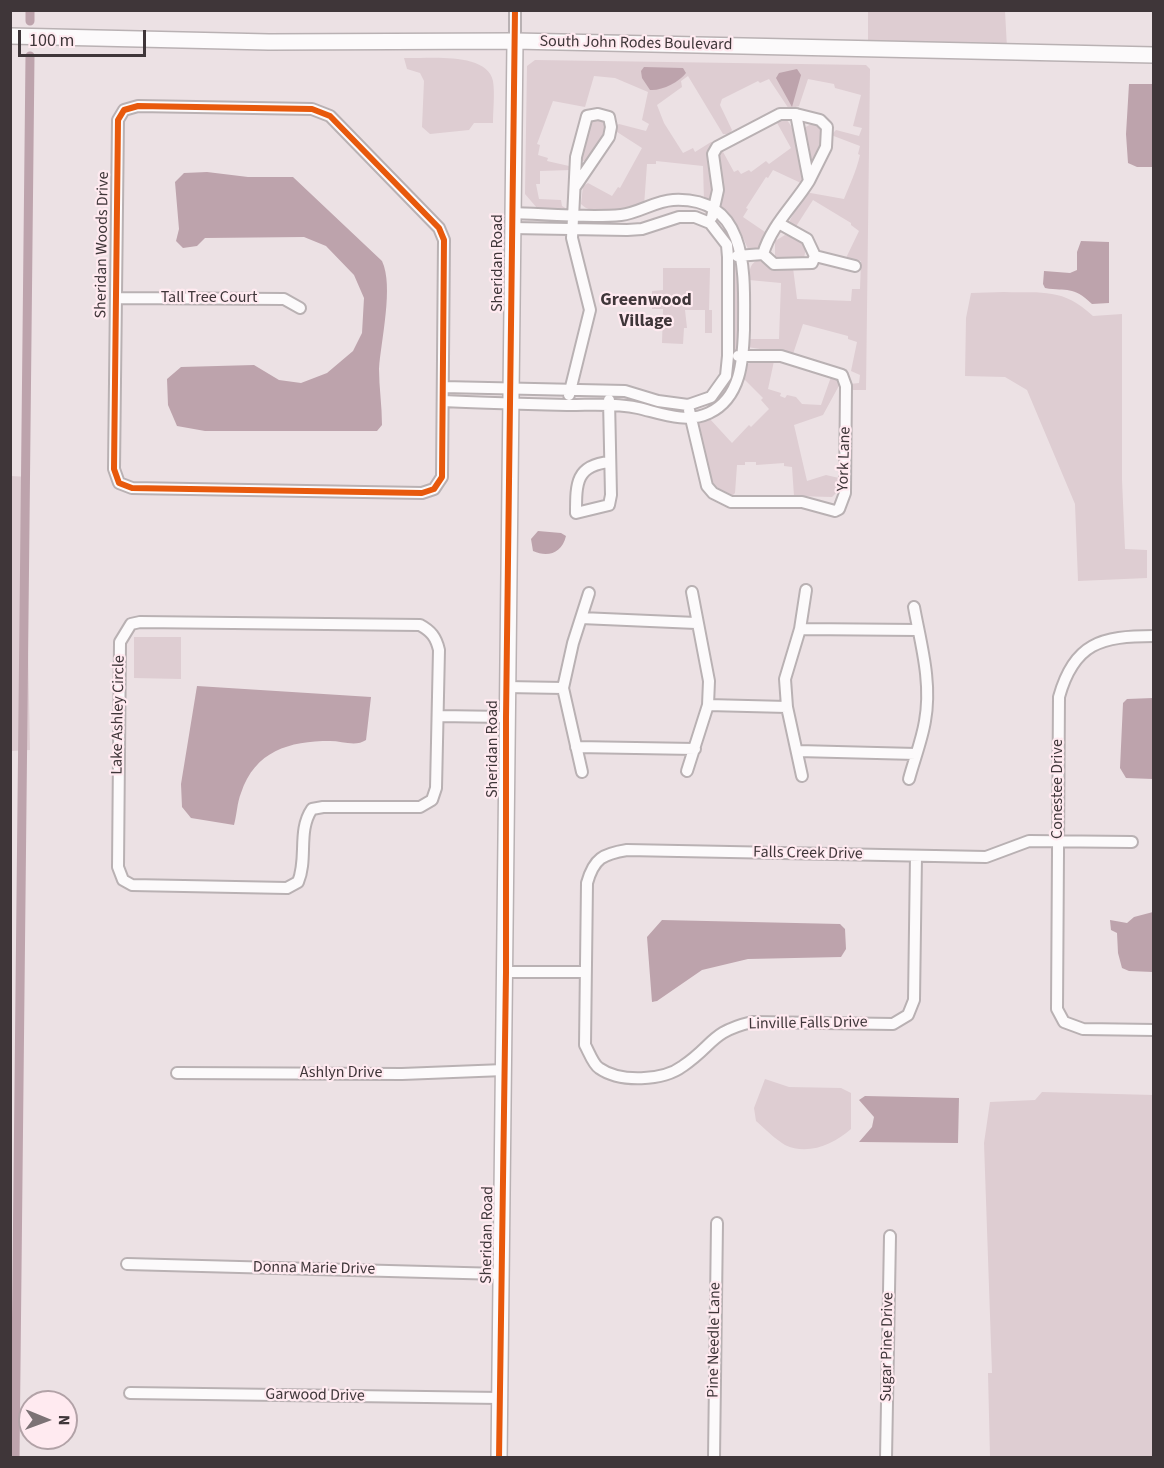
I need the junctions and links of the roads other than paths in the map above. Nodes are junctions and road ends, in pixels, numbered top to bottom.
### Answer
1 (515, 10) edge
2 (10, 36) edge
3 (515, 41) junction
4 (1154, 55) edge
5 (796, 114) junction
6 (809, 181) junction
7 (574, 188) junction
8 (646, 208) junction
9 (715, 211) junction
10 (574, 213) junction
11 (512, 220) junction
12 (710, 223) junction
13 (652, 224) junction
14 (780, 224) junction
15 (572, 228) junction
16 (763, 254) junction
17 (742, 256) junction
18 (815, 256) junction
19 (728, 257) junction
20 (855, 266) dead end
21 (116, 298) junction
22 (300, 308) dead end
23 (728, 356) junction
24 (743, 356) junction
25 (443, 387) junction
26 (570, 390) junction
27 (609, 390) junction
28 (510, 395) junction
29 (443, 401) junction
30 (569, 405) junction
31 (609, 405) junction
32 (688, 405) junction
33 (690, 417) junction
34 (610, 462) junction
35 (806, 591) dead end
36 (692, 592) dead end
37 (590, 593) dead end
38 (914, 607) dead end
39 (581, 618) junction
40 (696, 623) junction
41 (800, 629) junction
42 (918, 630) junction
43 (1154, 636) edge
44 (506, 687) junction
45 (563, 688) junction
46 (708, 705) junction
47 (787, 707) junction
48 (438, 716) junction
49 (506, 717) junction
50 (576, 747) junction
51 (695, 749) junction
52 (798, 751) junction
53 (916, 754) junction
54 (687, 771) dead end
55 (582, 772) dead end
56 (802, 776) dead end
57 (909, 779) dead end
58 (1057, 841) junction
59 (1132, 843) dead end
60 (916, 856) junction
61 (506, 972) junction
62 (584, 972) junction
63 (1154, 1030) edge
64 (504, 1070) junction
65 (177, 1073) dead end
66 (717, 1223) dead end
67 (890, 1236) dead end
68 (127, 1264) dead end
69 (501, 1274) junction
70 (130, 1393) dead end
71 (500, 1398) junction
72 (499, 1458) edge
73 (714, 1458) edge
74 (886, 1458) edge

1 - 3 street
2 - 3 street, South John Rodes Boulevard
3 - 4 street, South John Rodes Boulevard
3 - 11 street, Sheridan Road
5 - 6 street
5 - 6 street
5 - 9 street
6 - 14 street
7 - 7 street
7 - 10 street
8 - 9 street
8 - 10 street
8 - 13 street
9 - 12 street
9 - 17 street
10 - 11 street
10 - 15 street
11 - 15 street
11 - 28 street, Sheridan Road
12 - 13 street
12 - 19 street
13 - 15 street
14 - 16 street
14 - 18 street
15 - 26 street
16 - 17 street
16 - 18 street
17 - 19 street
17 - 24 street
18 - 20 street
19 - 23 street
21 - 22 street, Tall Tree Court
21 - 25 street, Sheridan Woods Drive
21 - 29 street, Sheridan Woods Drive
23 - 24 street, York Lane
23 - 32 street
24 - 33 street
24 - 33 street, York Lane
25 - 28 street
25 - 29 street, Sheridan Woods Drive
26 - 27 street
26 - 28 street
26 - 30 street
27 - 31 street
27 - 32 street
28 - 29 street
28 - 30 street
28 - 44 street, Sheridan Road
30 - 31 street
31 - 33 street
31 - 34 street
32 - 33 street, York Lane
34 - 34 street
35 - 41 street
36 - 40 street
37 - 39 street
38 - 42 street
39 - 40 street
39 - 45 street
40 - 46 street
41 - 42 street
41 - 47 street
42 - 53 street
43 - 58 street, Conestee Drive
44 - 45 street
44 - 49 street, Sheridan Road
45 - 50 street
46 - 47 street
46 - 51 street
47 - 52 street
48 - 48 street, Lake Ashley Circle
48 - 49 street
49 - 61 street, Sheridan Road
50 - 51 street
50 - 55 street
51 - 54 street
52 - 53 street
52 - 56 street
53 - 57 street
58 - 59 street, Falls Creek Drive
58 - 60 street, Falls Creek Drive
58 - 63 street, Conestee Drive
60 - 62 street, Falls Creek Drive
60 - 62 street, Linville Falls Drive
61 - 62 street
61 - 64 street, Sheridan Road
64 - 65 street, Ashlyn Drive
64 - 69 street, Sheridan Road
66 - 73 street, Pine Needle Lane
67 - 74 street, Sugar Pine Drive
68 - 69 street, Donna Marie Drive
69 - 71 street, Sheridan Road
70 - 71 street, Garwood Drive
71 - 72 street, Sheridan Road

